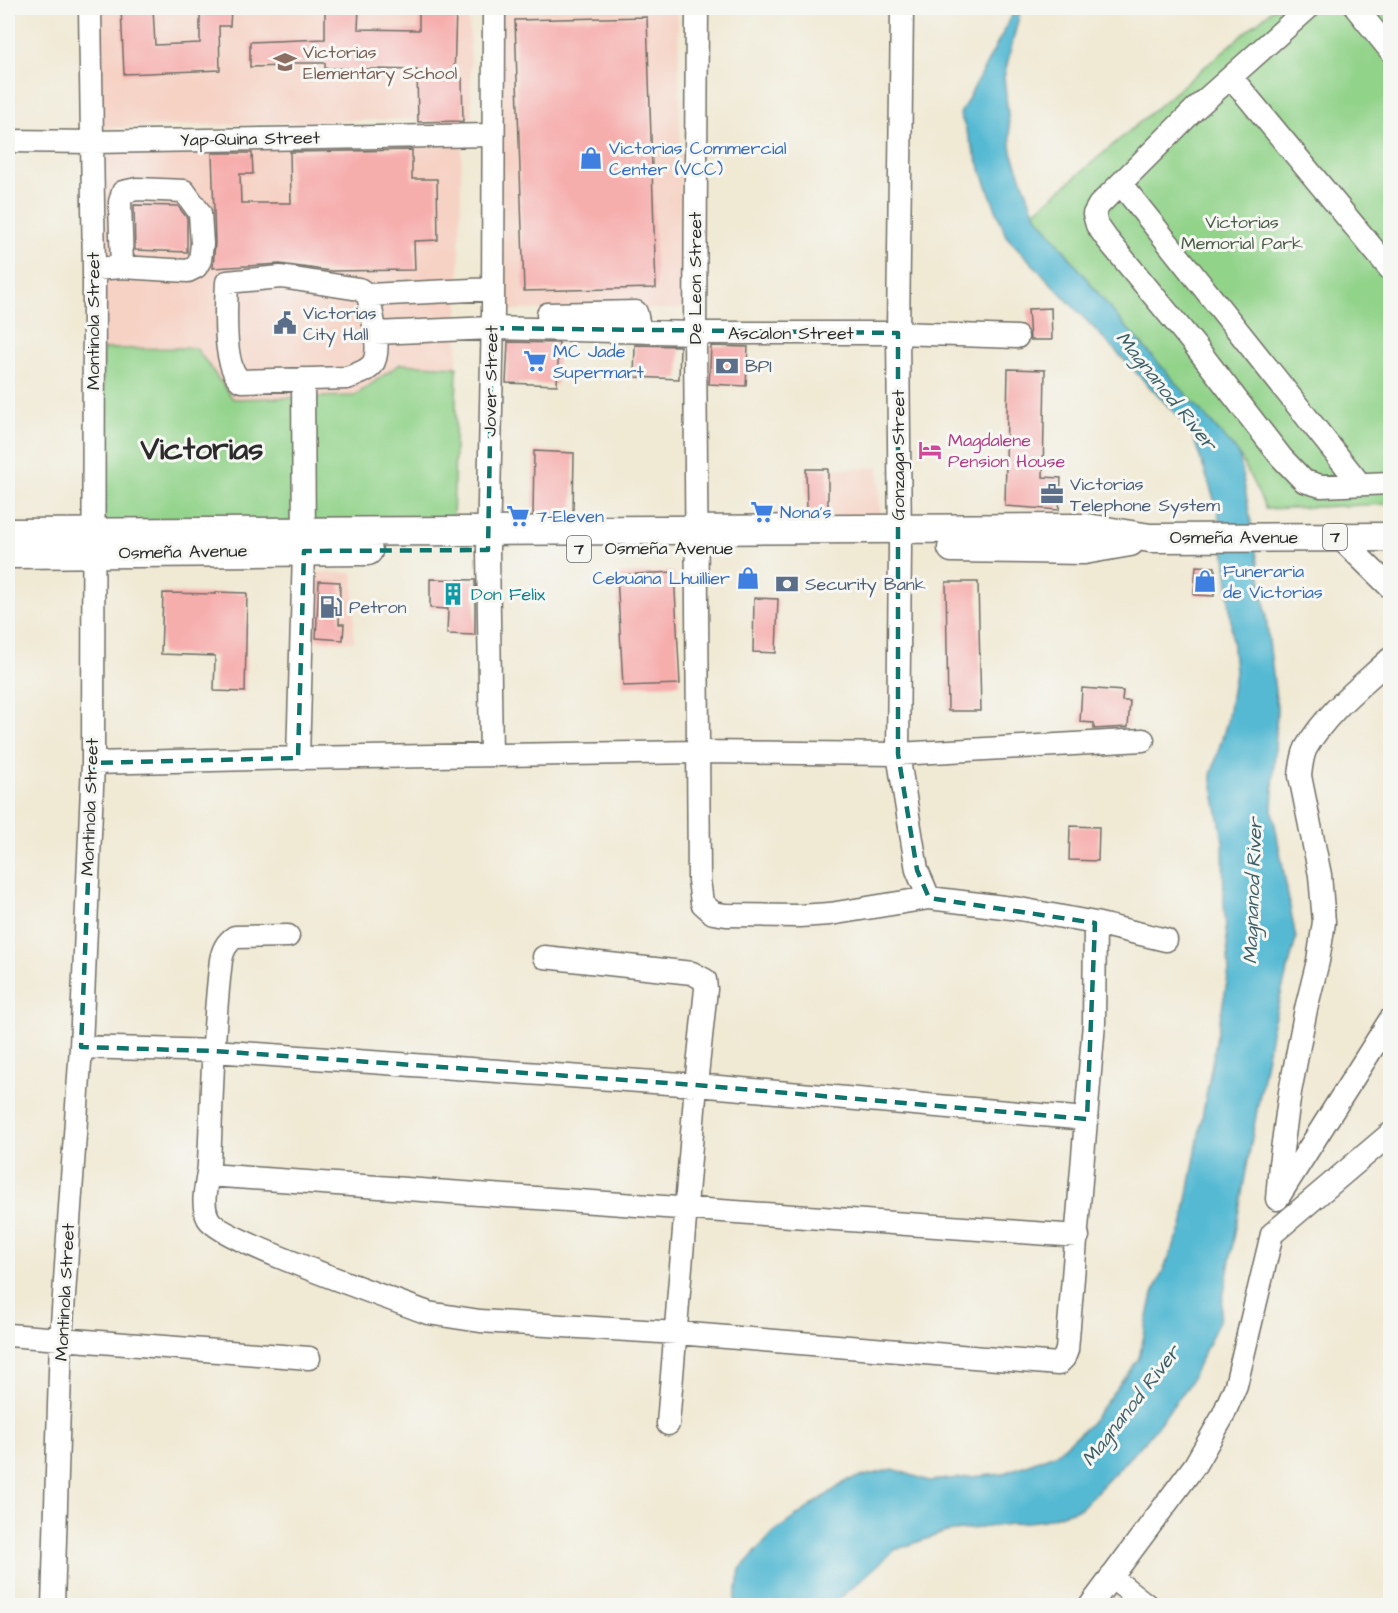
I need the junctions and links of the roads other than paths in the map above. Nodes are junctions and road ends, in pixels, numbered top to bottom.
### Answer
1 (90, 8) edge
2 (494, 8) edge
3 (697, 8) edge
4 (902, 8) edge
5 (1308, 8) edge
6 (1356, 8) edge
7 (1390, 50) edge
8 (1231, 77) junction
9 (492, 135) junction
10 (8, 141) edge
11 (93, 142) junction
12 (1121, 184) junction
13 (122, 267) junction
14 (94, 269) junction
15 (1390, 269) edge
16 (492, 289) junction
17 (368, 295) junction
18 (492, 328) junction
19 (375, 333) junction
20 (695, 333) junction
21 (898, 333) junction
22 (1017, 337) dead end
23 (303, 379) junction
24 (1390, 483) edge
25 (1360, 484) junction
26 (8, 533) edge
27 (1338, 537) junction
28 (1390, 537) edge
29 (899, 538) junction
30 (697, 539) junction
31 (488, 540) junction
32 (304, 541) junction
33 (94, 543) junction
34 (8, 554) edge
35 (1390, 587) edge
36 (1390, 659) edge
37 (1143, 740) dead end
38 (699, 752) junction
39 (491, 754) junction
40 (898, 754) junction
41 (298, 758) junction
42 (93, 763) junction
43 (929, 898) junction
44 (1095, 923) junction
45 (288, 936) dead end
46 (1166, 940) dead end
47 (544, 957) dead end
48 (1390, 1020) edge
49 (81, 1047) junction
50 (213, 1052) junction
51 (696, 1085) junction
52 (1087, 1119) junction
53 (1390, 1134) edge
54 (208, 1175) junction
55 (1277, 1199) junction
56 (686, 1208) junction
57 (1272, 1234) junction
58 (1078, 1236) junction
59 (676, 1333) junction
60 (8, 1335) edge
61 (62, 1339) junction
62 (309, 1358) dead end
63 (668, 1424) dead end
64 (1111, 1577) junction
65 (53, 1605) edge
66 (1090, 1605) edge
67 (1148, 1605) edge

1 - 11 street, Montinola Street
2 - 9 street, Jover Street
3 - 20 street, De Leon Street
4 - 21 street, Gonzaga Street
5 - 8 street
6 - 7 street
8 - 12 street
8 - 15 street
9 - 11 street, Yap-Quina Street
9 - 16 street, Jover Street
10 - 11 street, Yap-Quina Street
11 - 14 street, Montinola Street
12 - 25 street
12 - 25 street
13 - 13 street
13 - 14 street
14 - 33 street, Montinola Street
16 - 17 street
16 - 18 street, Jover Street
17 - 19 street
17 - 23 street
18 - 19 street, Ascalon Street
18 - 20 street, Ascalon Street
18 - 31 street, Jover Street
19 - 23 street
20 - 21 street, Ascalon Street
20 - 30 street, De Leon Street
21 - 22 street, Ascalon Street
21 - 29 street, Gonzaga Street
23 - 32 street
24 - 25 street
26 - 33 main road, Osmeña Avenue / 7
27 - 28 main road, Osmeña Avenue / 7
27 - 29 main road, Osmeña Avenue / 7
27 - 35 street
29 - 30 main road, Osmeña Avenue / 7
29 - 40 street, Gonzaga Street
30 - 31 main road, Osmeña Avenue / 7
30 - 38 street, De Leon Street
31 - 32 main road, Osmeña Avenue / 7
31 - 39 street, Jover Street
32 - 33 main road, Osmeña Avenue / 7
32 - 41 street
33 - 34 main road, Osmeña Avenue / 7
33 - 42 street, Montinola Street
36 - 55 street
37 - 40 street
38 - 39 street
38 - 40 street
38 - 43 street, De Leon Street
39 - 41 street
40 - 43 street, Gonzaga Street
41 - 42 street
42 - 49 street, Montinola Street
43 - 44 street, De Leon Street
44 - 46 street, De Leon Street
44 - 52 street
45 - 50 street
47 - 51 street
48 - 55 street
49 - 50 street
49 - 61 street, Montinola Street
50 - 51 street
50 - 54 street
51 - 52 street
51 - 56 street
52 - 58 street
53 - 57 street
54 - 56 street
54 - 59 street
55 - 57 street
56 - 58 street
56 - 59 street
57 - 64 street
58 - 59 street
59 - 63 street
60 - 61 street
61 - 62 street
61 - 65 street, Montinola Street
64 - 66 street
64 - 67 street

